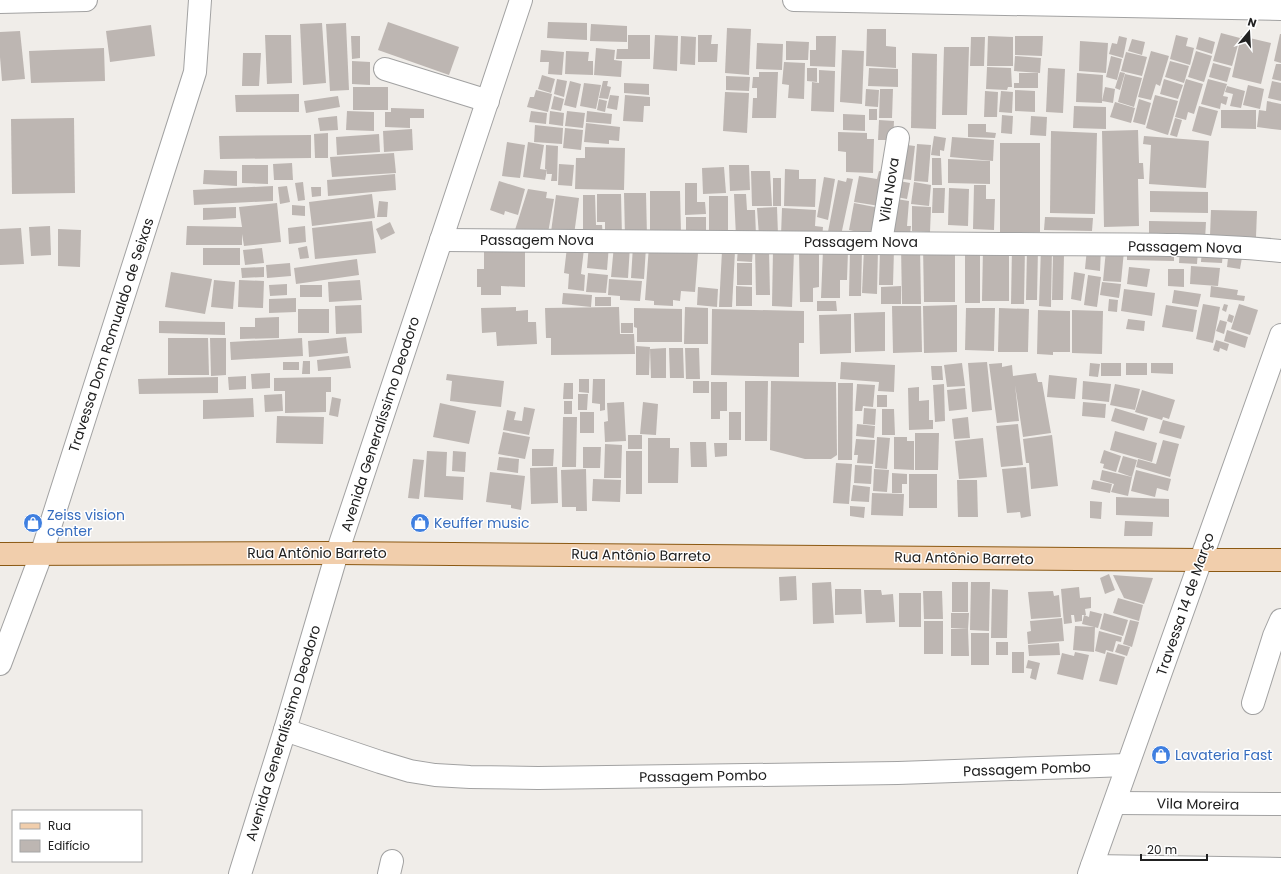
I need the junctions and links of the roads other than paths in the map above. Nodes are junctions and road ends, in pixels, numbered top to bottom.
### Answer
1 (86, 0) edge
2 (200, 0) edge
3 (521, 0) edge
4 (794, 0) edge
5 (5, 1) edge
6 (1106, 3) edge
7 (1281, 9) edge
8 (385, 69) dead end
9 (488, 101) junction
10 (898, 138) dead end
11 (441, 240) junction
12 (881, 242) junction
13 (1281, 251) edge
14 (1281, 335) edge
15 (337, 553) junction
16 (0, 554) edge
17 (41, 555) junction
18 (1200, 560) junction
19 (1281, 560) edge
20 (1281, 620) edge
21 (0, 664) edge
22 (1253, 704) dead end
23 (285, 730) junction
24 (1127, 765) junction
25 (1115, 803) junction
26 (1281, 804) edge
27 (1281, 869) edge
28 (1091, 870) edge
29 (240, 874) edge

1 - 5 street
2 - 17 street, Travessa Dom Romualdo de Seixas
3 - 9 street, Avenida Generalíssimo Deodoro
4 - 6 street
6 - 7 street
8 - 9 street
9 - 11 street, Avenida Generalíssimo Deodoro
10 - 12 street, Vila Nova
11 - 12 street, Passagem Nova
11 - 15 street, Avenida Generalíssimo Deodoro
12 - 13 street, Passagem Nova
14 - 18 street, Travessa 14 de Março
15 - 17 main road, Rua Antônio Barreto
15 - 18 main road, Rua Antônio Barreto
15 - 23 street, Avenida Generalíssimo Deodoro
16 - 17 main road, Rua Antônio Barreto
17 - 21 street, Travessa Dom Romualdo de Seixas
18 - 19 main road, Rua Antônio Barreto
18 - 24 street, Travessa 14 de Março
20 - 22 street
23 - 24 street, Passagem Pombo
23 - 29 street, Avenida Generalíssimo Deodoro
24 - 25 street, Travessa 14 de Março
25 - 26 street, Vila Moreira
25 - 28 street, Travessa 14 de Março
27 - 28 street

